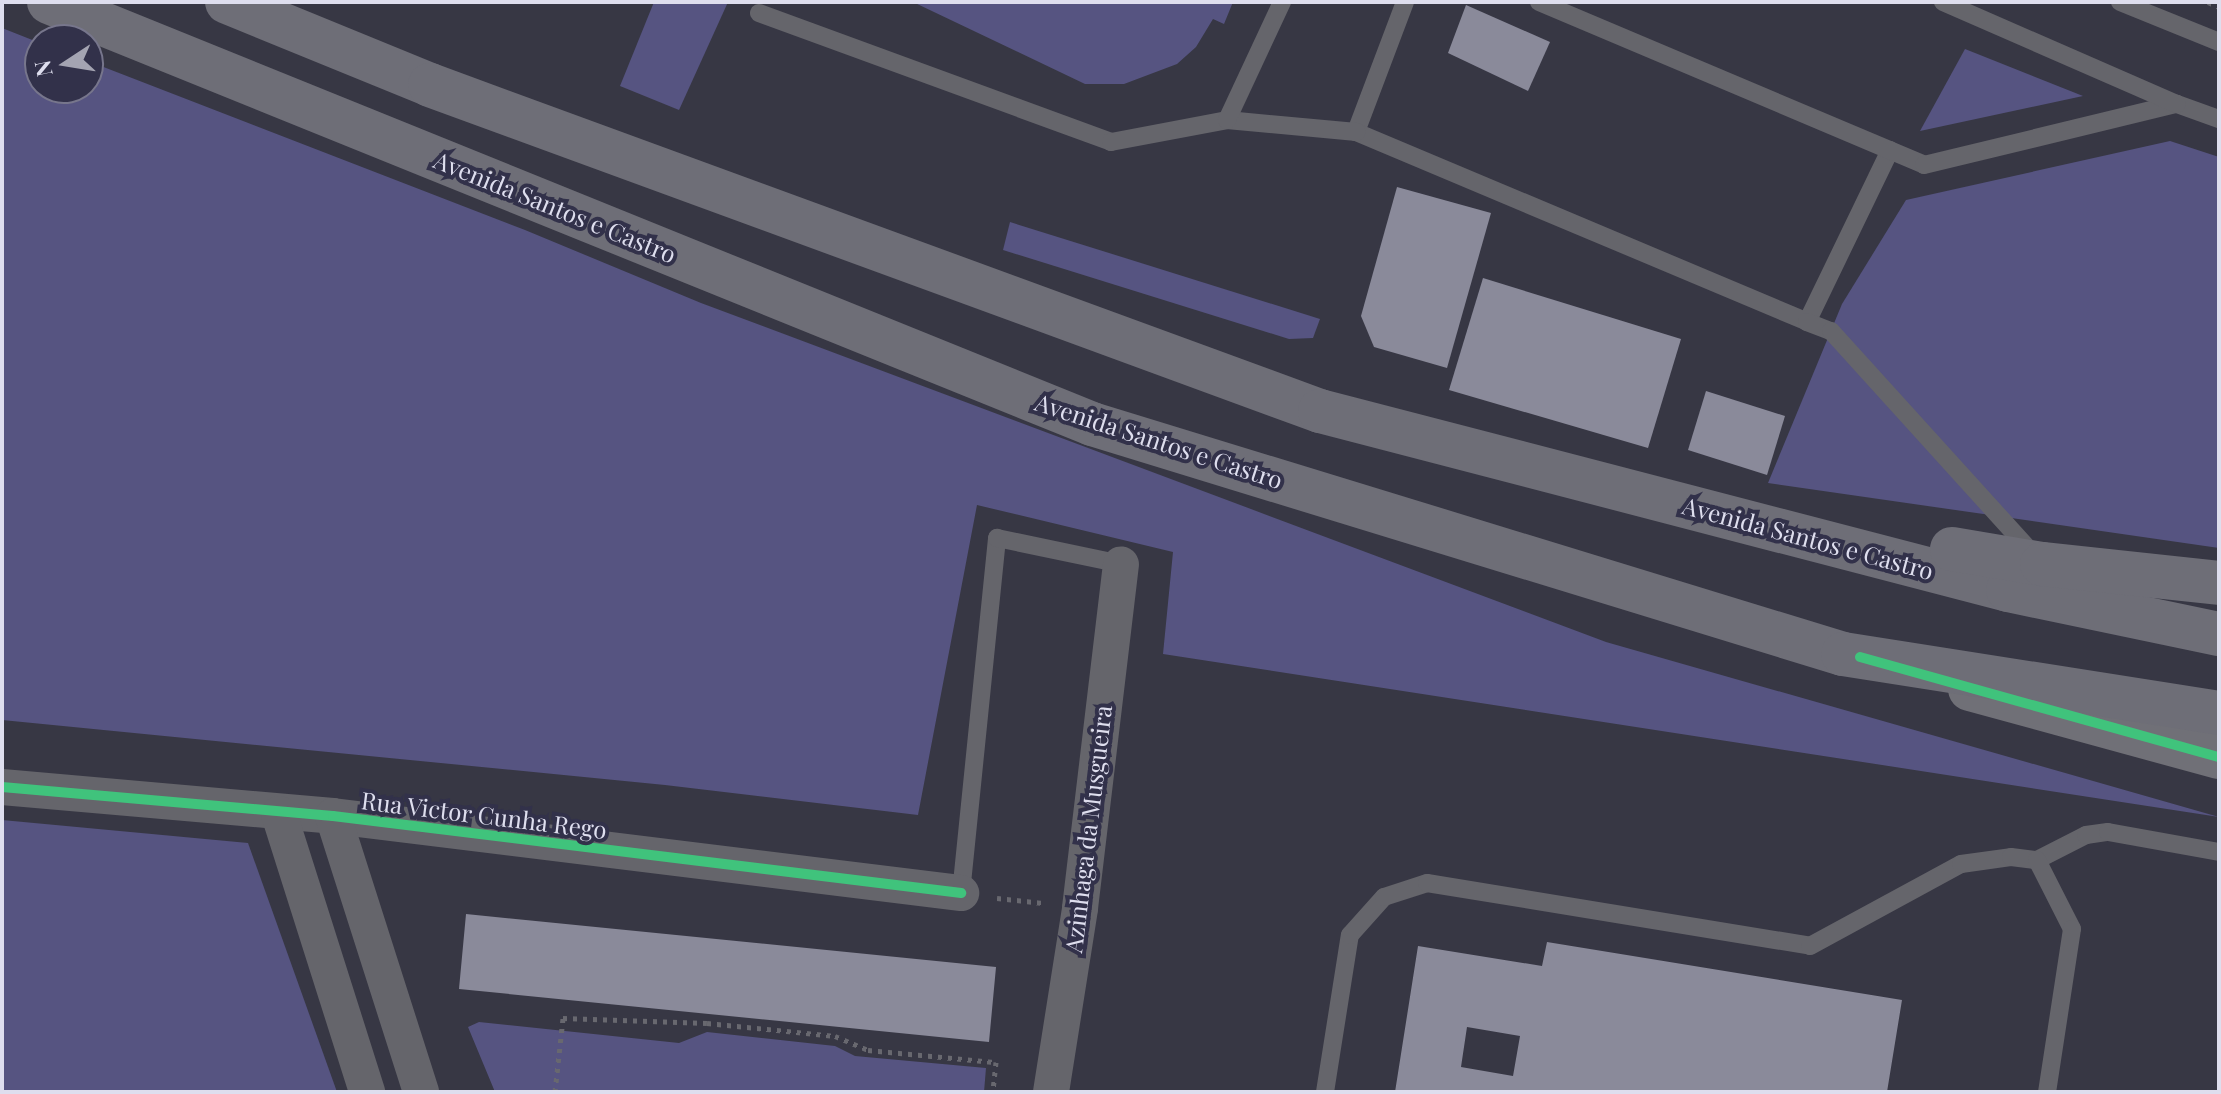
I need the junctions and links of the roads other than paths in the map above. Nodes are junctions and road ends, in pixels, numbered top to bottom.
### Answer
1 (49, 2) edge
2 (227, 2) edge
3 (1282, 2) edge
4 (1405, 2) edge
5 (1539, 2) edge
6 (1943, 2) edge
7 (2120, 2) edge
8 (759, 13) dead end
9 (2219, 42) edge
10 (2177, 104) junction
11 (2219, 119) edge
12 (1227, 120) junction
13 (1356, 132) junction
14 (1890, 150) junction
15 (1807, 322) junction
16 (1706, 511) junction
17 (1121, 564) joint
18 (2042, 564) junction
19 (2219, 583) edge
20 (2219, 634) edge
21 (1860, 657) junction
22 (2219, 713) edge
23 (2219, 757) edge
24 (2, 787) edge
25 (279, 814) junction
26 (333, 816) junction
27 (2219, 852) edge
28 (2037, 860) junction
29 (961, 893) joint
30 (367, 1092) edge
31 (421, 1092) edge
32 (1051, 1092) edge
33 (1325, 1092) edge
34 (2047, 1092) edge

1 - 21 main road, Avenida Santos e Castro
2 - 16 main road, Avenida Santos e Castro
3 - 12 lane
4 - 13 lane
5 - 14 lane
6 - 10 lane
7 - 9 lane
8 - 12 lane
10 - 11 lane
10 - 14 lane
12 - 13 lane
13 - 15 lane
14 - 15 lane
15 - 18 lane
16 - 18 main road
16 - 20 main road, Avenida Santos e Castro
17 - 29 lane
17 - 32 street, Azinhaga da Musgueira
18 - 19 main road
21 - 22 main road, Avenida Santos e Castro
21 - 23 street
24 - 25 street, Rua Victor Cunha Rego
25 - 26 street, Rua Victor Cunha Rego
25 - 30 street
26 - 29 street, Rua Victor Cunha Rego
26 - 31 street
27 - 28 lane
28 - 33 lane
28 - 34 lane

